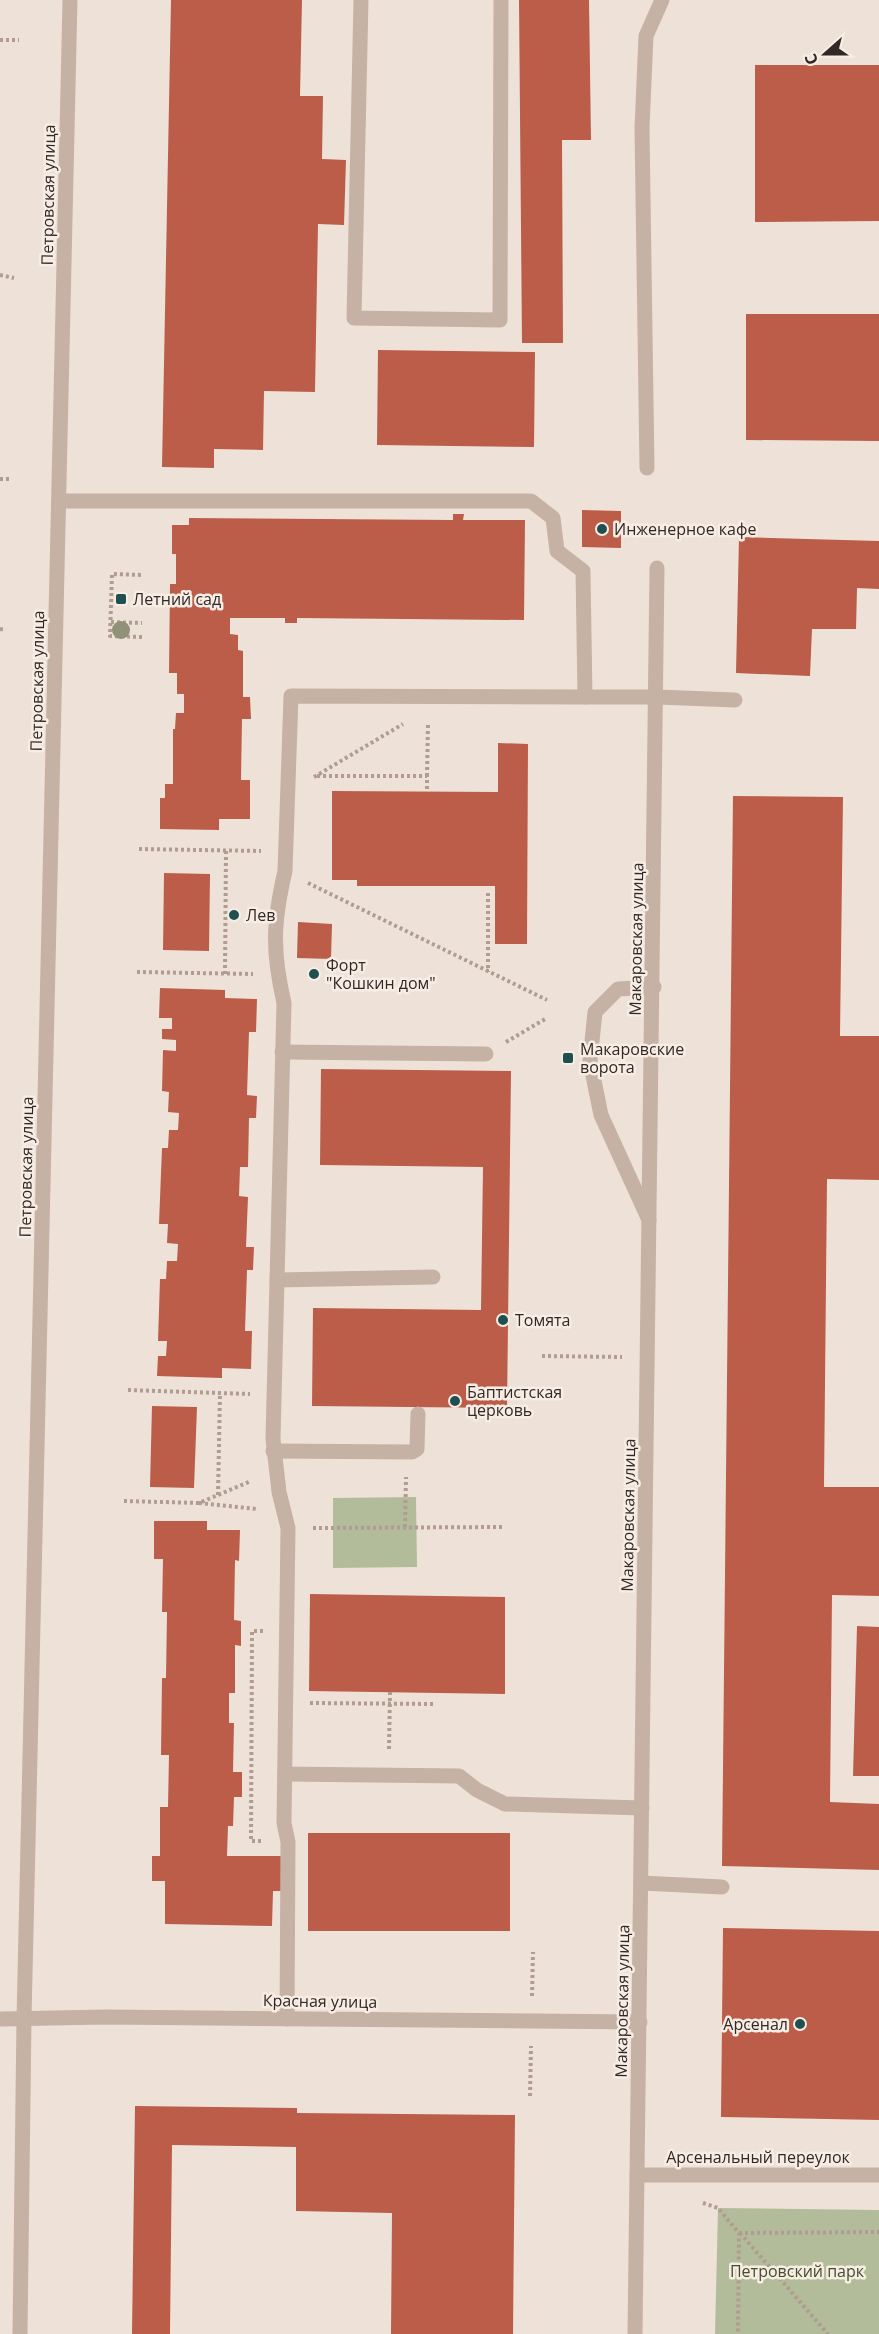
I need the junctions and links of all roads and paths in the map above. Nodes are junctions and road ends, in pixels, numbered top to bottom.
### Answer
1 (70, 0) edge
2 (361, 0) edge
3 (501, 0) edge
4 (662, 0) edge
5 (0, 40) edge
6 (19, 40) dead end
7 (0, 275) edge
8 (14, 278) dead end
9 (647, 468) dead end
10 (0, 478) edge
11 (9, 479) dead end
12 (59, 501) junction
13 (657, 568) dead end
14 (142, 575) dead end
15 (111, 622) junction
16 (142, 622) dead end
17 (0, 629) edge
18 (6, 630) dead end
19 (142, 637) dead end
20 (585, 697) junction
21 (657, 697) junction
22 (735, 700) dead end
23 (428, 719) dead end
24 (406, 723) dead end
25 (316, 776) junction
26 (427, 776) junction
27 (288, 792) junction
28 (427, 792) dead end
29 (139, 849) dead end
30 (226, 851) junction
31 (286, 851) junction
32 (303, 880) dead end
33 (488, 893) dead end
34 (137, 972) dead end
35 (488, 972) junction
36 (225, 974) junction
37 (277, 974) junction
38 (654, 987) junction
39 (547, 1000) dead end
40 (547, 1018) dead end
41 (526, 1030) dead end
42 (282, 1052) junction
43 (486, 1054) dead end
44 (651, 1223) junction
45 (433, 1276) dead end
46 (276, 1280) junction
47 (542, 1356) dead end
48 (626, 1357) dead end
49 (128, 1390) dead end
50 (220, 1393) junction
51 (273, 1395) junction
52 (418, 1414) dead end
53 (273, 1451) junction
54 (276, 1473) junction
55 (218, 1495) junction
56 (406, 1497) dead end
57 (124, 1501) dead end
58 (405, 1527) junction
59 (502, 1527) dead end
60 (333, 1528) dead end
61 (287, 1632) junction
62 (390, 1692) dead end
63 (286, 1703) junction
64 (390, 1704) junction
65 (435, 1704) dead end
66 (285, 1774) junction
67 (389, 1776) junction
68 (642, 1808) junction
69 (288, 1842) junction
70 (642, 1883) junction
71 (722, 1887) dead end
72 (0, 2019) edge
73 (24, 2019) junction
74 (287, 2019) junction
75 (640, 2022) junction
76 (638, 2175) junction
77 (879, 2175) edge
78 (698, 2201) dead end
79 (879, 2232) edge
80 (739, 2233) junction
81 (20, 2334) edge
82 (636, 2334) edge
83 (738, 2334) edge
84 (828, 2334) edge

1 - 12 street, Петровская улица
2 - 3 street
4 - 9 street
5 - 6 path
7 - 8 path
10 - 11 path
12 - 20 street
12 - 73 street, Петровская улица
13 - 21 street, Макаровская улица
14 - 15 path
15 - 16 path
15 - 19 path
17 - 18 path
20 - 21 street
20 - 27 street
21 - 22 street
21 - 38 street, Макаровская улица
23 - 26 path
24 - 25 path
25 - 26 path
25 - 27 path
26 - 28 path
27 - 31 street
29 - 30 path
30 - 31 path
30 - 36 path
31 - 37 street
32 - 35 path
33 - 35 path
34 - 36 path
35 - 39 path
36 - 37 path
37 - 42 street
38 - 44 street, Макаровская улица
38 - 44 street
40 - 41 path
42 - 43 street
42 - 46 street
44 - 68 street, Макаровская улица
45 - 46 street
46 - 51 street
47 - 48 path
49 - 50 path
50 - 51 path
50 - 55 path
51 - 53 street
52 - 53 street
53 - 54 street
54 - 55 path
54 - 61 street
55 - 57 path
56 - 58 path
58 - 59 path
58 - 60 path
61 - 63 street
61 - 69 path
62 - 64 path
63 - 64 path
63 - 66 street
64 - 65 path
64 - 67 path
66 - 67 street
66 - 69 street
67 - 68 street
68 - 70 street, Макаровская улица
69 - 74 street
70 - 71 street
70 - 75 street, Макаровская улица
72 - 73 street, Красная улица
73 - 74 street, Красная улица
73 - 81 street, Петровская улица
74 - 75 street, Красная улица
75 - 76 street, Макаровская улица
76 - 77 street, Арсенальный переулок
76 - 82 street, Макаровская улица
78 - 80 path
79 - 80 path
80 - 83 path
80 - 84 path

